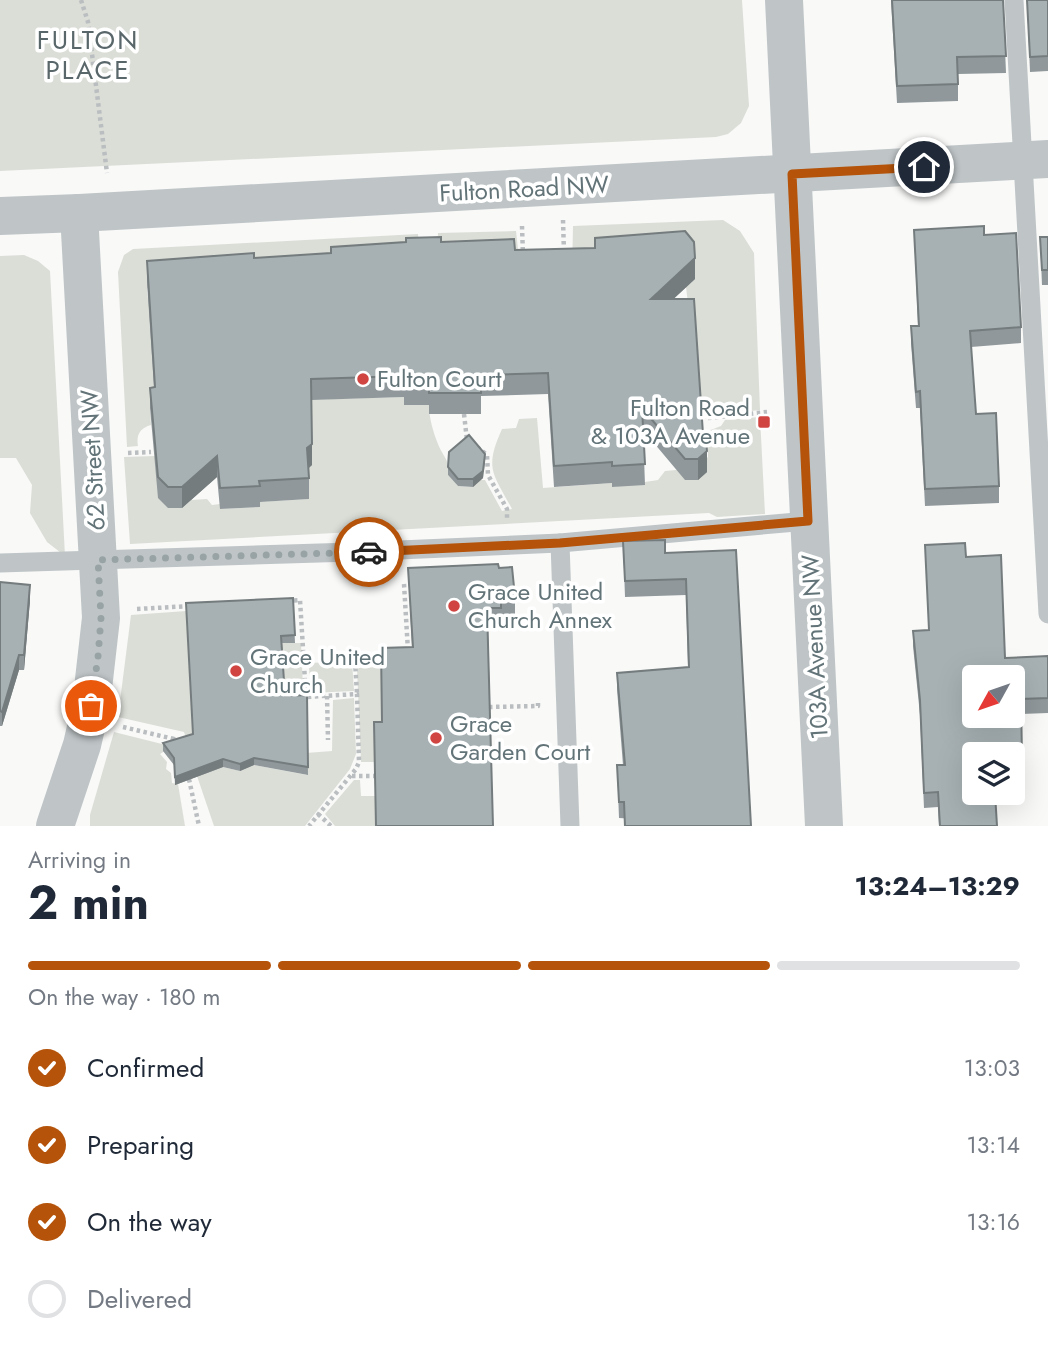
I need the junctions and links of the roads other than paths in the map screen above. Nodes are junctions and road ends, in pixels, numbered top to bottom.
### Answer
1 (783, 0) edge
2 (1014, 0) edge
3 (1035, 160) edge
4 (792, 174) junction
5 (79, 213) junction
6 (0, 216) edge
7 (1043, 392) edge
8 (1045, 494) edge
9 (808, 521) junction
10 (560, 543) junction
11 (98, 560) junction
12 (0, 563) edge
13 (1048, 614) edge
14 (55, 826) edge
15 (570, 826) edge
16 (824, 826) edge

1 - 4 street, 103A Avenue NW
2 - 3 lane
3 - 4 street, Fulton Road NW
3 - 7 lane
4 - 5 street, Fulton Road NW
4 - 9 street, 103A Avenue NW
5 - 6 street, Fulton Road NW
5 - 11 street, 62 Street NW
7 - 8 lane
8 - 13 lane
9 - 10 lane
9 - 16 street, 103A Avenue NW
10 - 11 lane
10 - 15 lane
11 - 12 lane
11 - 14 street, 62 Street NW

